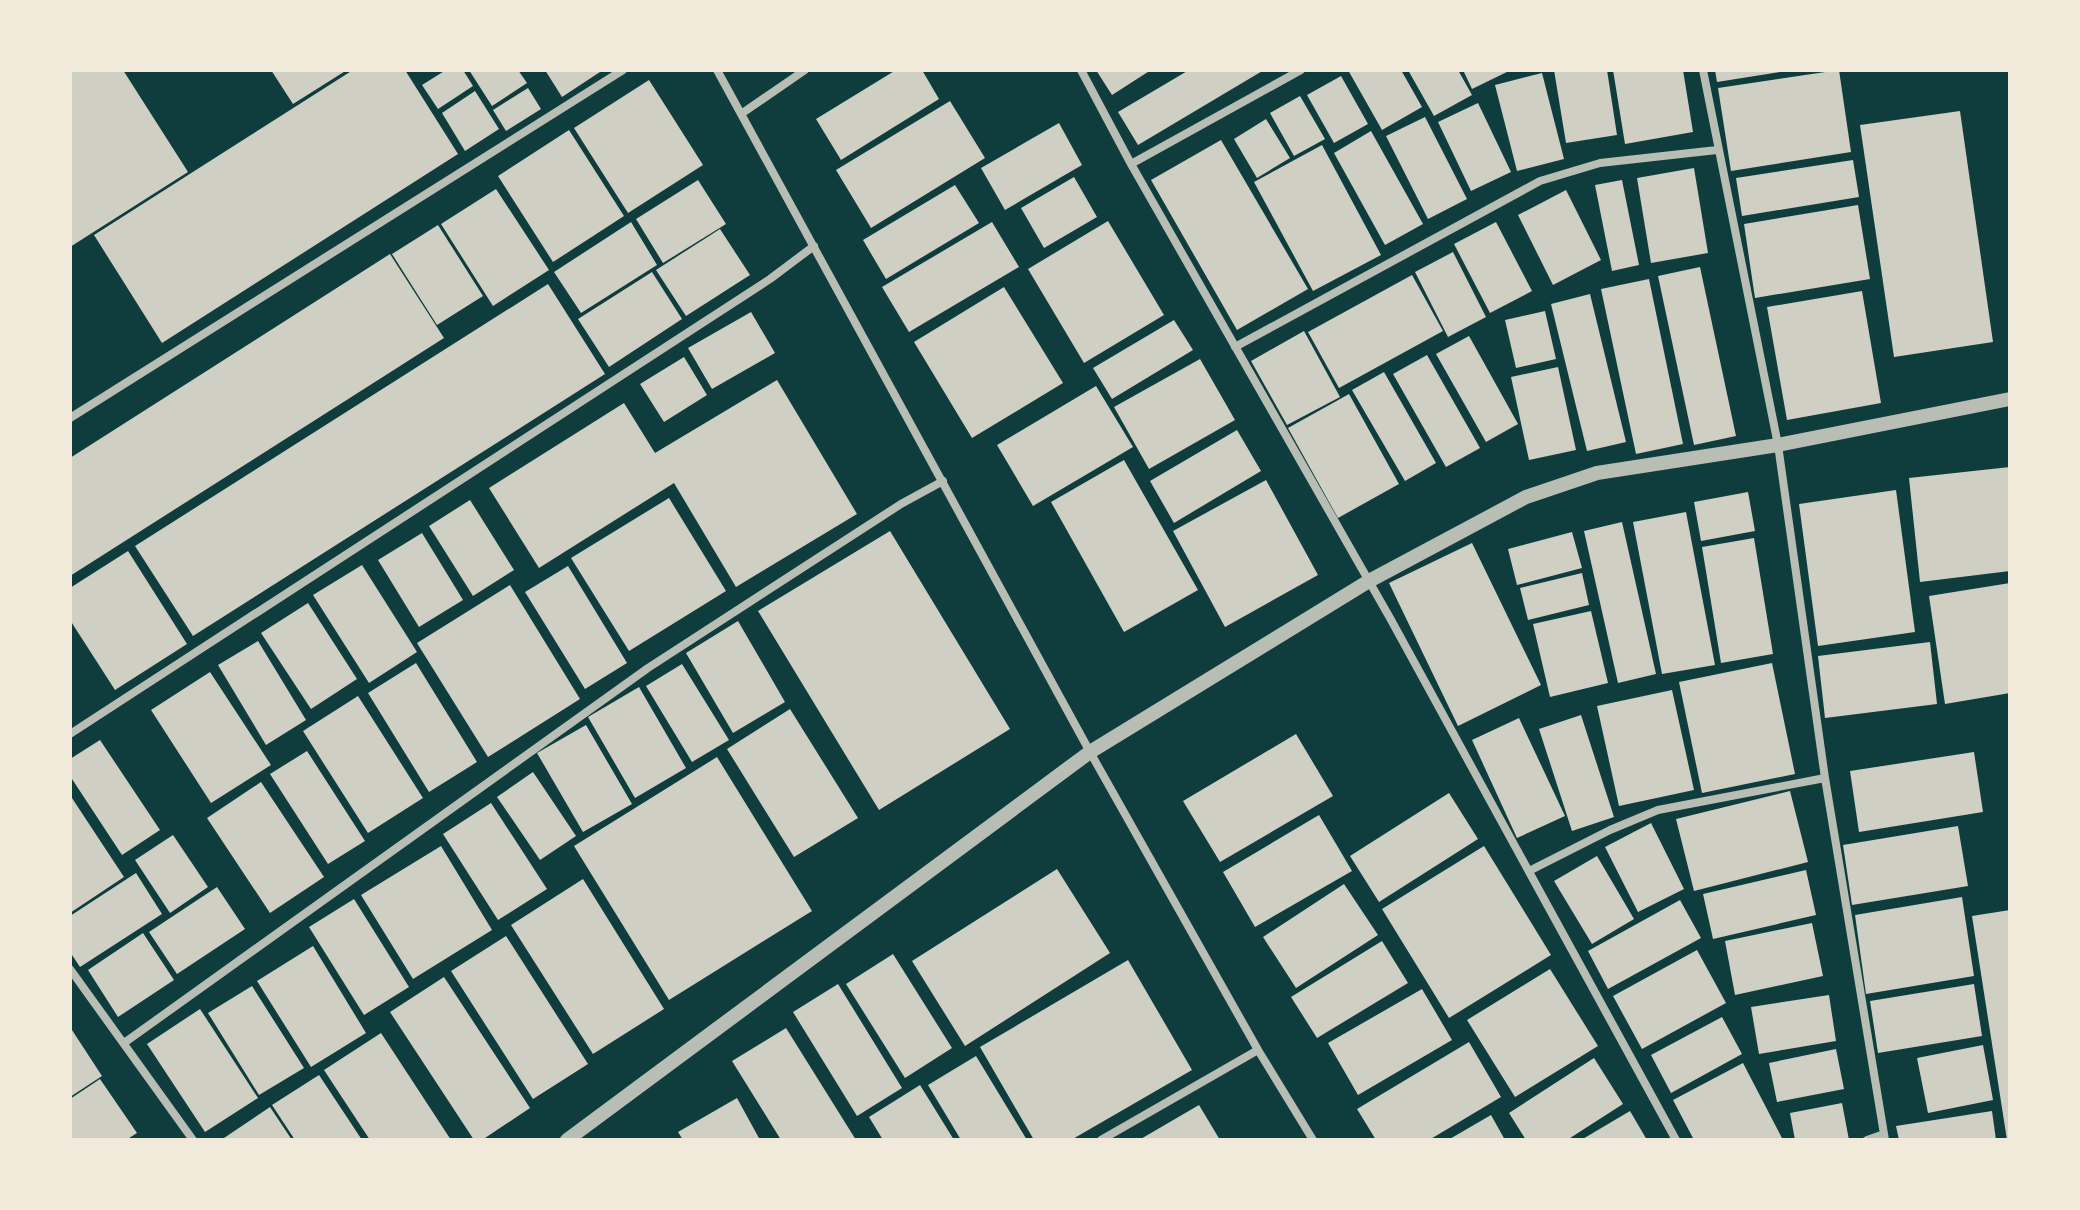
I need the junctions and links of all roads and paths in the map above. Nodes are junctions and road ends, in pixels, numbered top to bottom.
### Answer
1 (623, 70) edge
2 (717, 70) edge
3 (805, 70) edge
4 (1081, 70) edge
5 (1301, 70) edge
6 (1703, 70) edge
7 (741, 114) junction
8 (1717, 150) junction
9 (1131, 164) junction
10 (814, 246) junction
11 (1235, 347) junction
12 (2010, 399) edge
13 (70, 418) edge
14 (1778, 445) junction
15 (943, 481) junction
16 (1369, 581) junction
17 (70, 734) edge
18 (1090, 752) junction
19 (1825, 778) junction
20 (1529, 871) junction
21 (70, 969) edge
22 (124, 1043) junction
23 (1258, 1050) junction
24 (1884, 1137) edge
25 (193, 1140) edge
26 (567, 1140) edge
27 (1101, 1140) edge
28 (1313, 1140) edge
29 (1676, 1140) edge
30 (1867, 1140) edge

1 - 13 street
2 - 7 street
3 - 7 street
4 - 9 street
5 - 9 street
6 - 8 street
7 - 10 street
8 - 11 street
8 - 14 street
9 - 11 street
10 - 15 street
10 - 17 street
11 - 16 street
12 - 14 street
14 - 16 street
14 - 19 street
15 - 18 street
15 - 22 street
16 - 18 street
16 - 20 street
18 - 23 street
18 - 26 street
19 - 20 street
19 - 24 street
20 - 29 street
21 - 22 street
22 - 25 street
23 - 27 street
23 - 28 street
24 - 30 street

